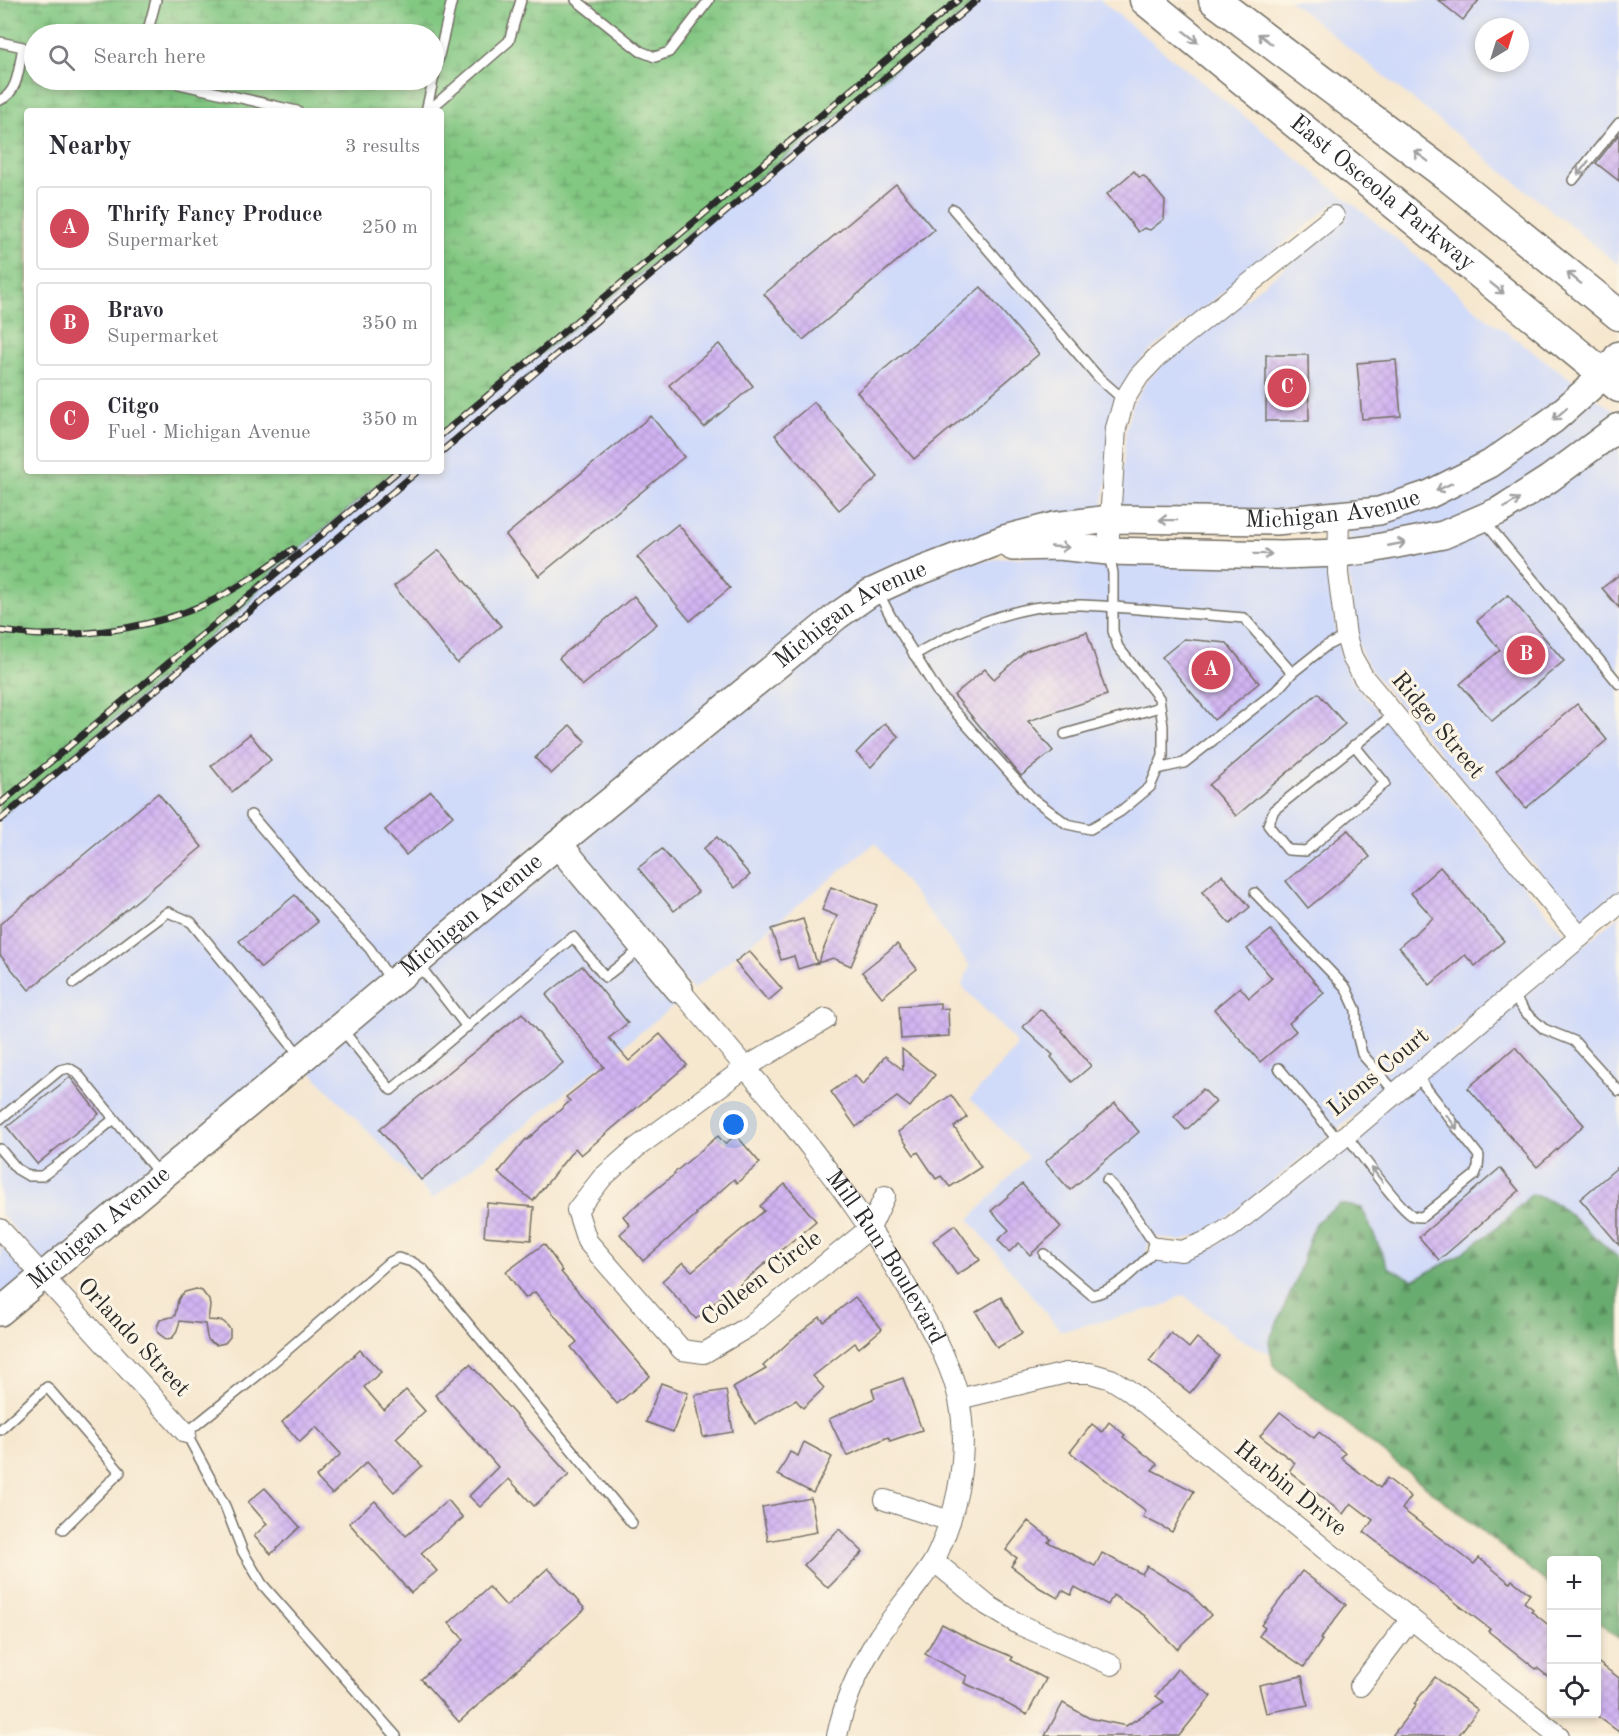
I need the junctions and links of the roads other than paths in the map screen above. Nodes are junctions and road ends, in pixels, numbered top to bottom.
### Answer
1 (156, 0) edge
2 (452, 0) edge
3 (521, 0) edge
4 (576, 0) edge
5 (709, 0) edge
6 (1145, 0) edge
7 (1214, 0) edge
8 (150, 24) edge
9 (444, 36) edge
10 (0, 42) edge
11 (23, 47) joint
12 (208, 90) edge
13 (432, 90) edge
14 (0, 100) edge
15 (253, 100) junction
16 (251, 108) edge
17 (285, 108) edge
18 (428, 108) edge
19 (431, 108) edge
20 (1619, 123) edge
21 (1573, 180) dead end
22 (953, 209) dead end
23 (1334, 216) dead end
24 (1619, 315) edge
25 (1614, 372) edge
26 (1124, 400) junction
27 (1619, 426) edge
28 (1339, 514) junction
29 (1482, 518) junction
30 (1110, 519) junction
31 (1108, 552) junction
32 (964, 553) junction
33 (1339, 553) junction
34 (877, 590) junction
35 (1113, 606) junction
36 (1346, 636) junction
37 (914, 655) junction
38 (1615, 672) edge
39 (1292, 673) junction
40 (1619, 684) edge
41 (1160, 707) junction
42 (1394, 714) junction
43 (1065, 734) dead end
44 (1354, 745) junction
45 (1157, 769) junction
46 (251, 815) dead end
47 (558, 844) junction
48 (1255, 893) dead end
49 (1619, 904) edge
50 (1580, 937) junction
51 (644, 947) junction
52 (417, 962) junction
53 (74, 983) dead end
54 (393, 983) junction
55 (679, 989) joint
56 (1512, 994) junction
57 (826, 1019) dead end
58 (340, 1027) junction
59 (467, 1027) junction
60 (302, 1059) junction
61 (745, 1068) junction
62 (1279, 1068) dead end
63 (1416, 1075) junction
64 (1619, 1091) edge
65 (1396, 1093) junction
66 (0, 1119) edge
67 (114, 1119) junction
68 (1342, 1138) junction
69 (0, 1149) edge
70 (161, 1177) junction
71 (1107, 1180) dead end
72 (885, 1196) dead end
73 (870, 1228) junction
74 (0, 1229) edge
75 (1156, 1248) junction
76 (1044, 1254) dead end
77 (42, 1277) junction
78 (0, 1312) edge
79 (959, 1399) junction
80 (0, 1430) edge
81 (186, 1433) junction
82 (885, 1500) dead end
83 (950, 1521) junction
84 (632, 1523) dead end
85 (63, 1529) dead end
86 (934, 1560) junction
87 (1412, 1619) junction
88 (1112, 1665) dead end
89 (1360, 1686) dead end
90 (396, 1736) edge
91 (837, 1736) edge
92 (1559, 1736) edge

1 - 8 lane
2 - 9 lane
3 - 19 lane
4 - 5 lane
6 -> 25 main road, East Osceola Parkway
24 -> 7 main road, East Osceola Parkway
10 - 11 lane
11 - 14 lane
12 - 15 lane
13 - 18 lane
15 - 16 lane
15 - 17 lane
20 -> 21 lane
22 - 26 lane
23 - 26 street
25 -> 28 main road, Michigan Avenue
26 - 30 street
29 -> 27 main road, Michigan Avenue
28 -> 30 main road, Michigan Avenue
28 - 33 street, Ridge Street
33 -> 29 main road, Michigan Avenue
29 - 38 lane
30 - 31 street
30 - 32 main road, Michigan Avenue
32 -> 31 main road, Michigan Avenue
31 -> 33 main road, Michigan Avenue
31 - 35 lane
32 - 34 main road, Michigan Avenue
33 - 36 street, Ridge Street
34 - 37 lane
34 - 47 main road, Michigan Avenue
35 - 37 lane
35 - 39 lane
35 - 41 lane
36 - 39 lane
36 - 42 street, Ridge Street
37 - 45 lane
38 - 40 lane
39 - 45 lane
41 - 43 lane
41 - 45 lane
42 - 44 lane
42 - 50 street, Ridge Street
44 - 44 lane
46 - 54 lane
47 - 51 main road, Mill Run Boulevard
47 - 52 main road, Michigan Avenue
48 - 65 lane
49 - 50 street, Lions Court
50 - 56 street, Lions Court
51 - 55 main road, Mill Run Boulevard
51 - 59 lane
52 - 54 main road, Michigan Avenue
52 - 59 lane
53 - 60 lane
54 - 58 main road, Michigan Avenue
55 - 61 street, Mill Run Boulevard
56 - 63 street, Lions Court
56 - 64 lane
57 - 61 street
58 - 59 lane
58 - 60 main road, Michigan Avenue
60 - 70 main road, Michigan Avenue
61 - 73 street, Mill Run Boulevard
61 - 73 street, Colleen Circle
62 - 68 lane
63 - 65 street, Lions Court
63 -> 68 lane
65 - 68 street, Lions Court
66 - 67 lane
67 - 69 lane
67 - 70 lane
68 - 75 street, Lions Court
70 - 77 main road, Michigan Avenue
71 - 75 lane
72 - 73 street
73 - 79 street, Mill Run Boulevard
74 - 77 street, Orlando Street
75 - 76 lane
77 - 78 main road, Michigan Avenue
77 - 81 street, Orlando Street
79 - 83 street, Mill Run Boulevard
79 - 87 street, Harbin Drive
80 - 85 lane
81 - 84 lane
81 - 90 lane
82 - 83 street
83 - 86 street, Mill Run Boulevard
86 - 88 street
86 - 91 street, Mill Run Boulevard
87 - 89 street
87 - 92 street, Harbin Drive

